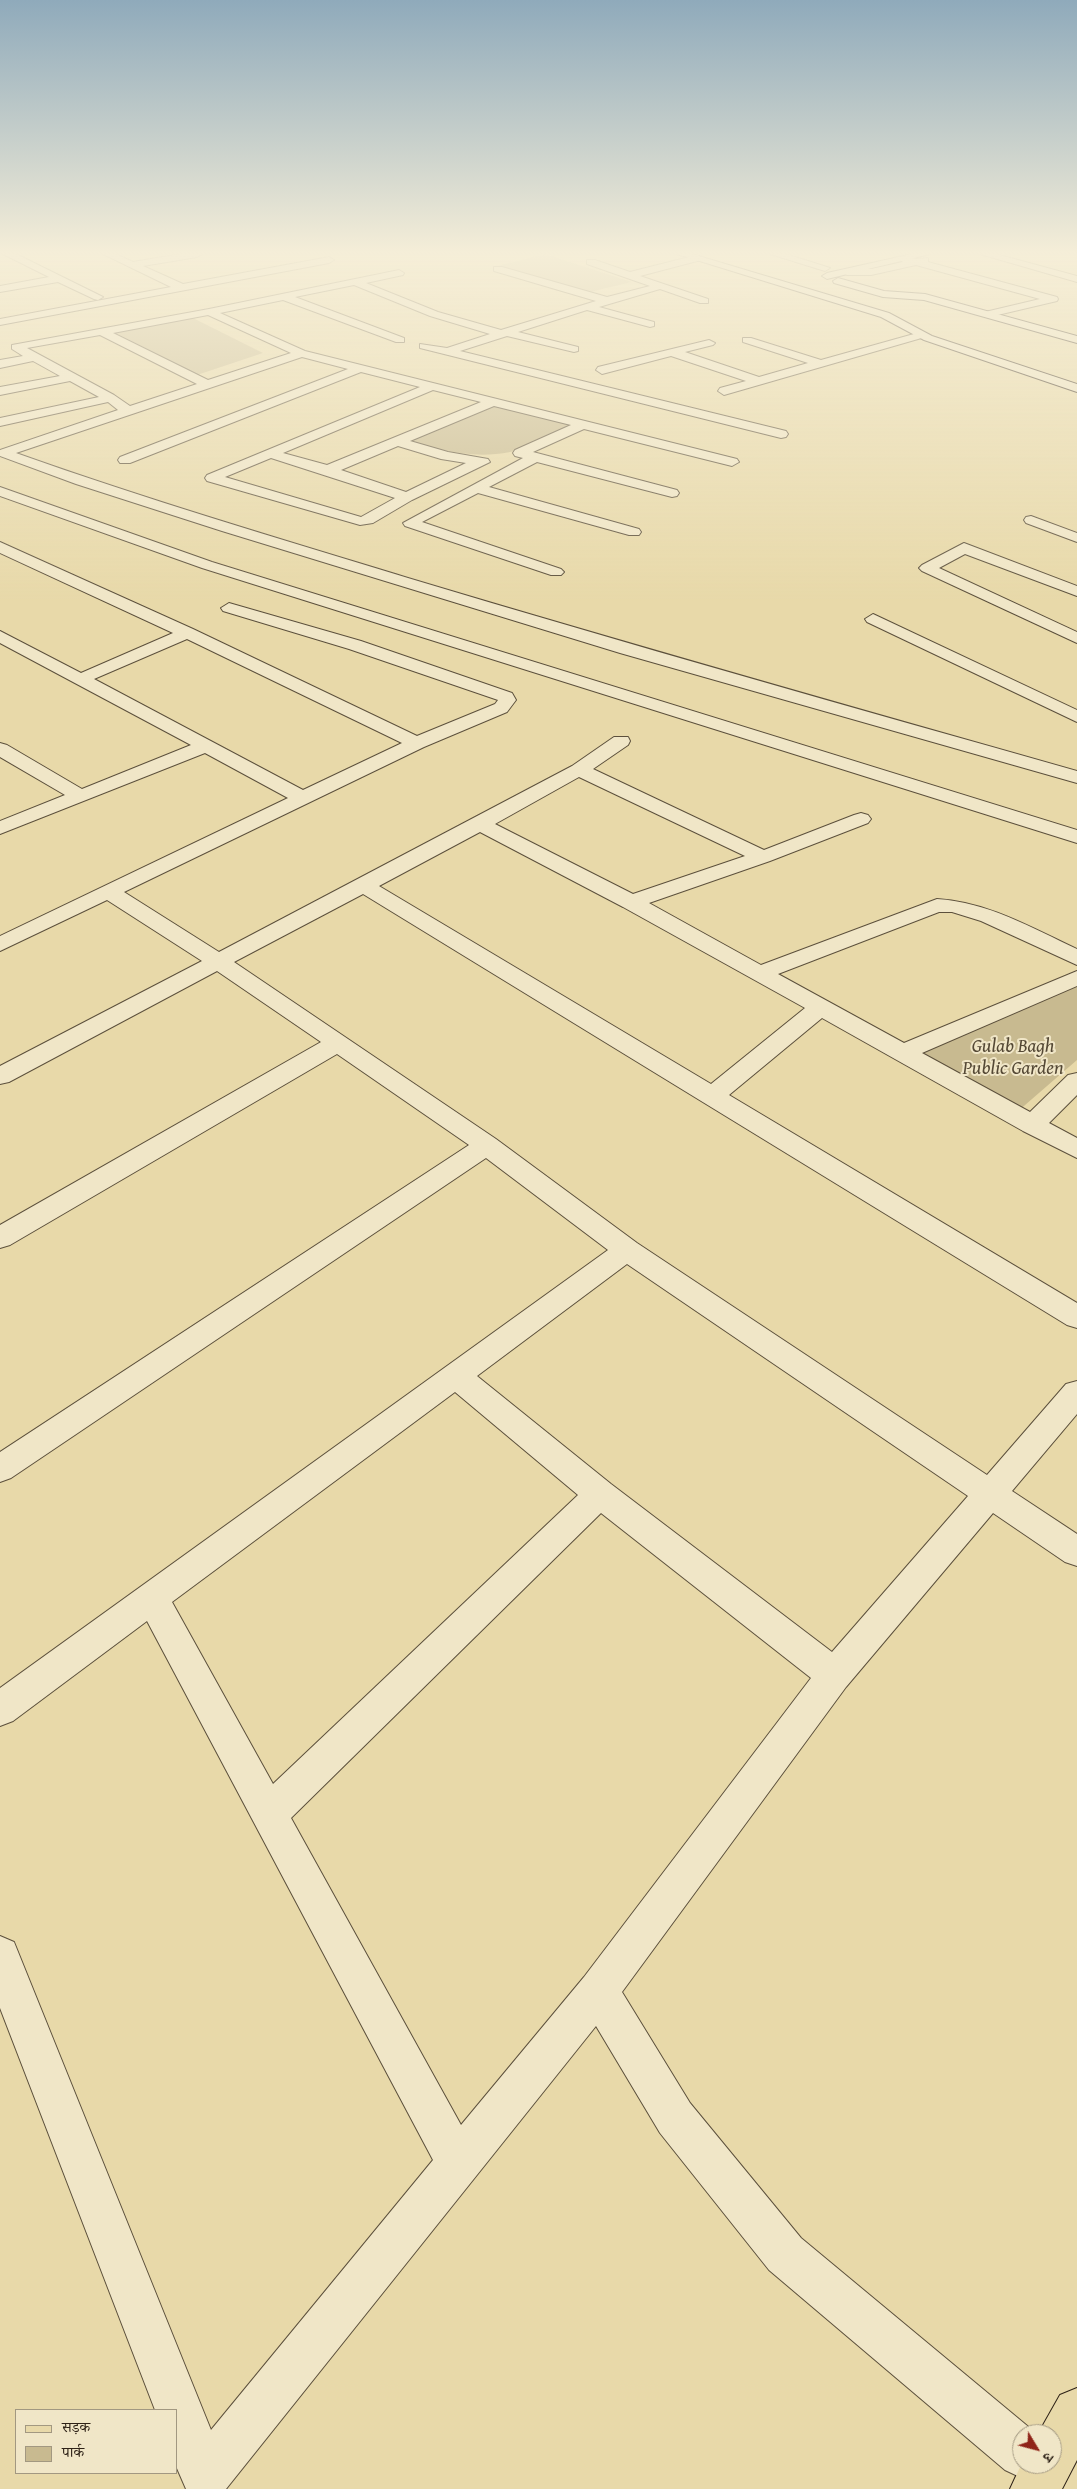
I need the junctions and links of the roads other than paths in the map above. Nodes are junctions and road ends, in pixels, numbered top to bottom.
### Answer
1 (59, 370) edge
2 (178, 370) edge
3 (248, 370) edge
4 (355, 370) edge
5 (363, 370) edge
6 (499, 370) edge
7 (520, 370) edge
8 (726, 370) edge
9 (795, 370) edge
10 (1024, 370) edge
11 (490, 374) dead end
12 (71, 377) junction
13 (758, 381) junction
14 (206, 384) junction
15 (466, 384) dead end
16 (433, 386) junction
17 (90, 387) junction
18 (1077, 388) edge
19 (449, 390) junction
20 (72, 391) dead end
21 (724, 391) dead end
22 (0, 392) edge
23 (110, 398) junction
24 (494, 401) junction
25 (128, 412) junction
26 (0, 422) edge
27 (584, 424) junction
28 (781, 434) dead end
29 (397, 441) junction
30 (28, 443) junction
31 (268, 453) junction
32 (528, 455) junction
33 (125, 460) dead end
34 (732, 462) dead end
35 (478, 463) junction
36 (328, 470) junction
37 (477, 488) junction
38 (0, 491) edge
39 (672, 493) dead end
40 (407, 497) junction
41 (1031, 520) dead end
42 (634, 532) dead end
43 (1077, 538) edge
44 (0, 546) edge
45 (556, 572) dead end
46 (289, 590) junction
47 (1077, 590) edge
48 (873, 619) dead end
49 (187, 633) junction
50 (0, 636) edge
51 (1077, 638) edge
52 (81, 679) junction
53 (1077, 717) edge
54 (621, 741) dead end
55 (416, 743) junction
56 (206, 746) junction
57 (0, 749) edge
58 (579, 770) junction
59 (1077, 777) edge
60 (78, 796) junction
61 (303, 798) junction
62 (861, 819) dead end
63 (480, 824) junction
64 (0, 828) edge
65 (1077, 837) edge
66 (762, 856) junction
67 (363, 885) junction
68 (109, 892) junction
69 (631, 902) junction
70 (0, 944) edge
71 (1077, 958) edge
72 (219, 962) junction
73 (758, 974) junction
74 (1077, 978) edge
75 (819, 1008) junction
76 (338, 1043) junction
77 (903, 1052) junction
78 (0, 1076) edge
79 (1077, 1081) edge
80 (711, 1096) junction
81 (1032, 1125) junction
82 (488, 1145) junction
83 (1077, 1149) edge
84 (0, 1238) edge
85 (628, 1250) junction
86 (1077, 1317) edge
87 (456, 1376) junction
88 (1077, 1393) edge
89 (0, 1468) edge
90 (600, 1494) junction
91 (990, 1495) junction
92 (1077, 1552) edge
93 (152, 1598) junction
94 (834, 1675) junction
95 (0, 1709) edge
96 (270, 1812) junction
97 (0, 1956) edge
98 (598, 1991) junction
99 (458, 2163) junction
100 (171, 2409) edge
101 (1077, 2412) edge
102 (178, 2426) edge
103 (1062, 2433) edge
104 (1012, 2443) edge
105 (199, 2482) edge

1 - 12 street
2 - 14 street
3 - 14 street
4 - 33 street
5 - 16 street
6 - 11 street
7 - 28 street
8 - 13 street
9 - 13 street
10 - 18 street
12 - 17 street
12 - 22 street
13 - 21 street
14 - 25 street
15 - 19 street
16 - 19 street
16 - 31 street
17 - 20 street
17 - 23 street
19 - 24 street
23 - 25 street
23 - 26 street
24 - 27 street
24 - 29 street
25 - 30 street
26 - 30 street
27 - 32 street
27 - 34 street
29 - 35 street
29 - 36 street
30 - 59 street
31 - 36 street
31 - 40 street
32 - 35 street
32 - 37 street
32 - 39 street
35 - 40 street
36 - 40 street
37 - 42 street
37 - 45 street
38 - 46 street
41 - 43 street
44 - 49 street
46 - 55 street
46 - 65 street
47 - 51 street
48 - 53 street
49 - 52 street
49 - 55 street
50 - 52 street
52 - 56 street
54 - 58 street
55 - 61 street
56 - 60 street
56 - 61 street
57 - 60 street
58 - 63 street
58 - 66 street
60 - 64 street
61 - 68 street
62 - 66 street
63 - 67 street
63 - 69 street
66 - 69 street
67 - 72 street
67 - 80 street
68 - 70 street
68 - 72 street
69 - 73 street
71 - 73 street
72 - 76 street
72 - 78 street
73 - 75 street
74 - 77 street
75 - 77 street
75 - 80 street
76 - 82 street
76 - 84 street
77 - 81 street
79 - 81 street
80 - 86 street
81 - 83 street
82 - 85 street
82 - 89 street
85 - 87 street
85 - 91 street
87 - 90 street
87 - 93 street
88 - 91 street
90 - 94 street
90 - 96 street
91 - 92 street
91 - 94 street
93 - 95 street
93 - 96 street
94 - 98 street
96 - 99 street
97 - 100 street
98 - 99 street
98 - 104 street
99 - 105 street
101 - 103 main road
102 - 105 street

